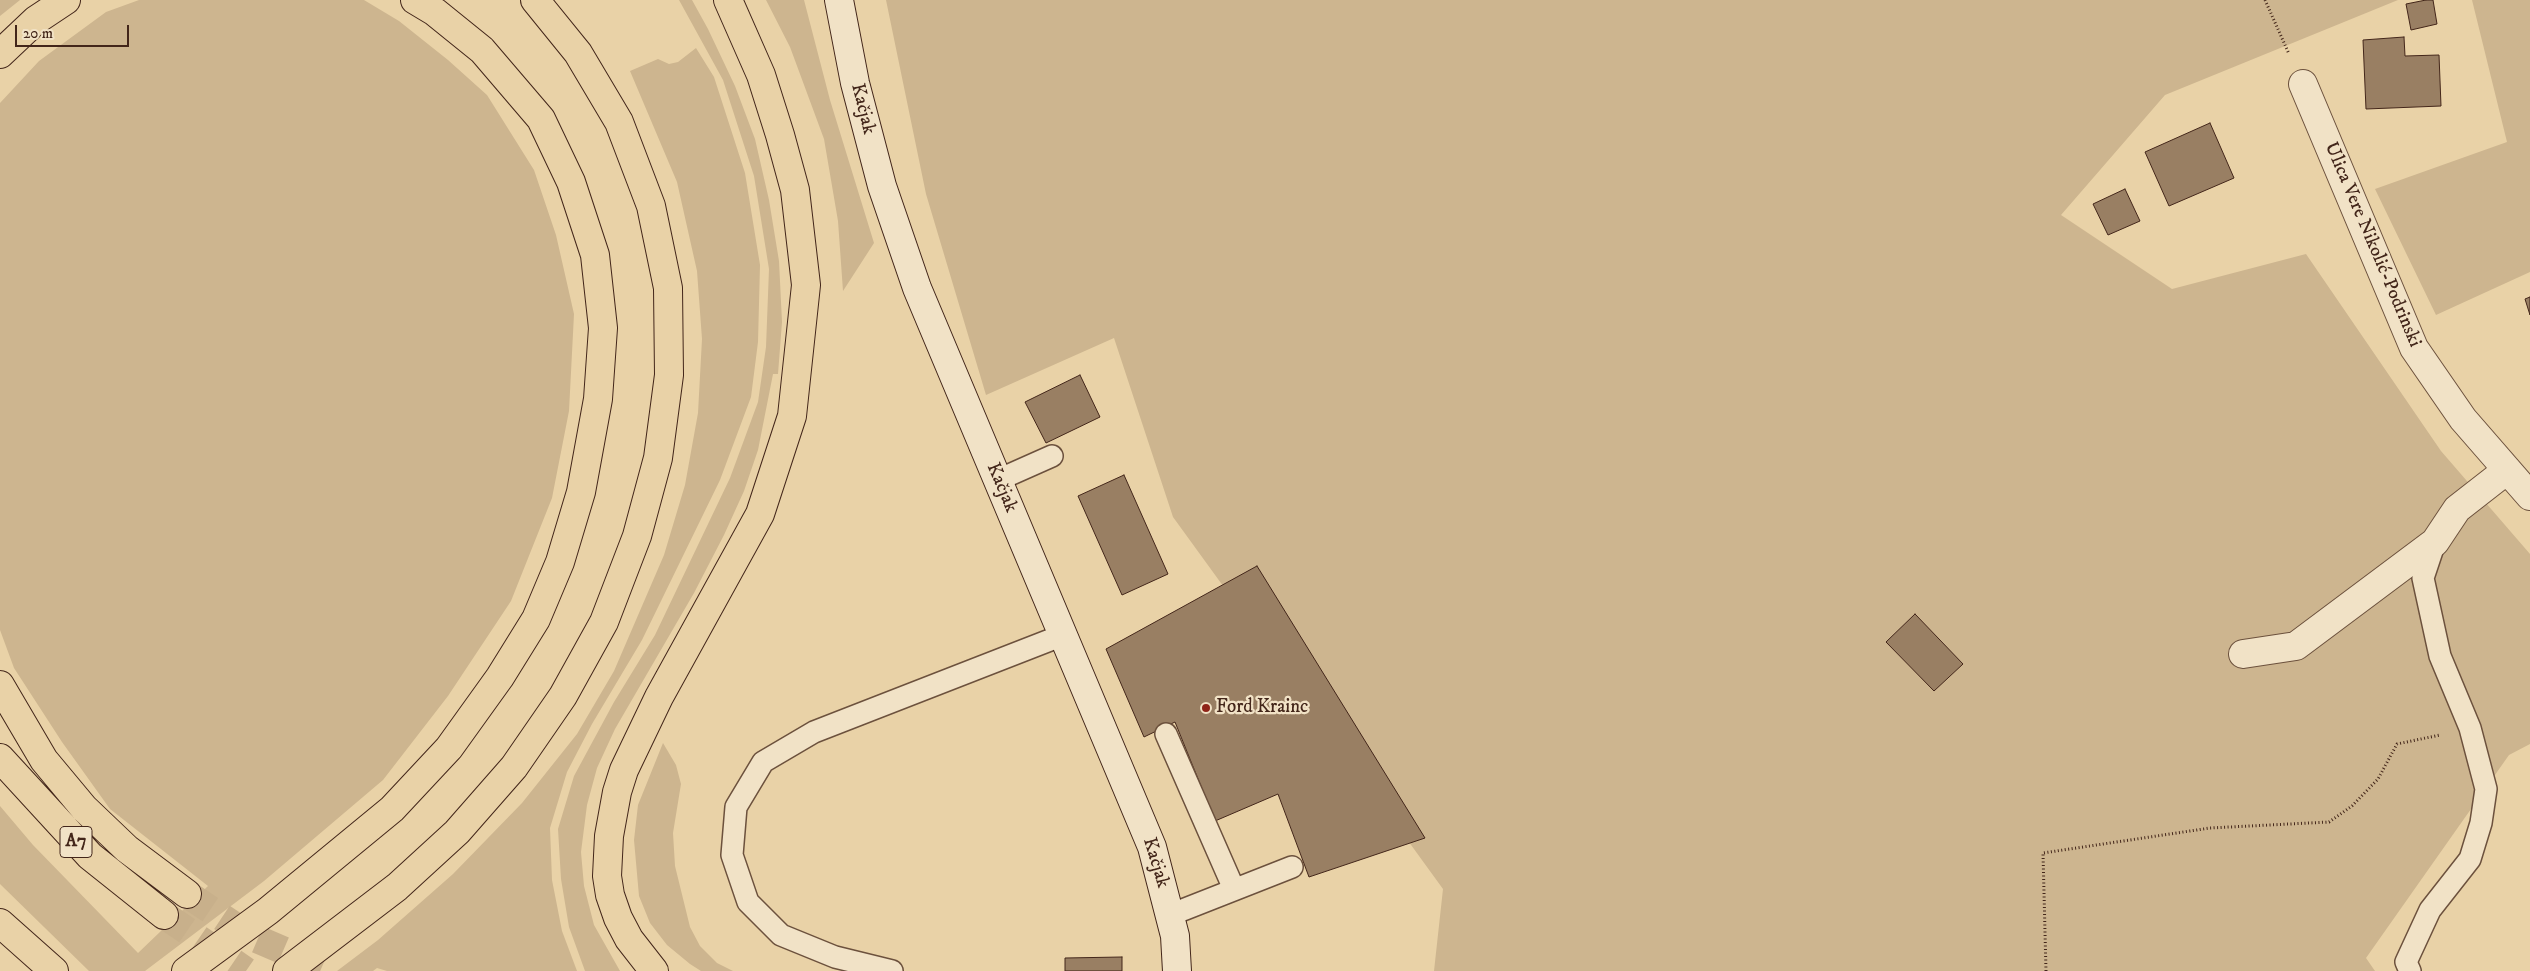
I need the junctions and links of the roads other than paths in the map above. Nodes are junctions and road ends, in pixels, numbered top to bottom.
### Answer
1 (66, 0) edge
2 (415, 0) edge
3 (535, 0) edge
4 (728, 0) edge
5 (839, 0) edge
6 (0, 54) edge
7 (2303, 84) road end
8 (1052, 456) dead end
9 (2507, 470) junction
10 (998, 480) junction
11 (2530, 496) edge
12 (2435, 542) junction
13 (1063, 635) junction
14 (2243, 654) dead end
15 (0, 685) edge
16 (1166, 734) dead end
17 (0, 758) edge
18 (1292, 867) dead end
19 (1234, 889) junction
20 (187, 894) tunnel mouth
21 (164, 915) tunnel mouth
22 (1170, 915) junction
23 (0, 923) edge
24 (54, 971) edge
25 (186, 971) edge
26 (287, 971) edge
27 (654, 971) edge
28 (892, 971) edge
29 (1177, 971) edge
30 (2410, 971) edge

1 - 6 highway
2 - 25 highway
3 - 26 highway
4 - 27 highway
5 - 10 main road, Kačjak
7 - 9 main road, Ulica Vere Nikolić-Podrinski
8 - 10 lane
9 - 11 main road, Ulica Vere Nikolić-Podrinski
9 - 12 main road
10 - 13 main road, Kačjak
12 - 14 main road
12 - 30 lane
13 - 22 main road, Kačjak
13 - 28 lane
15 - 20 highway
16 - 19 lane
17 - 21 highway, A7
18 - 19 lane
19 - 22 lane
22 - 29 main road, Kačjak
23 - 24 highway

